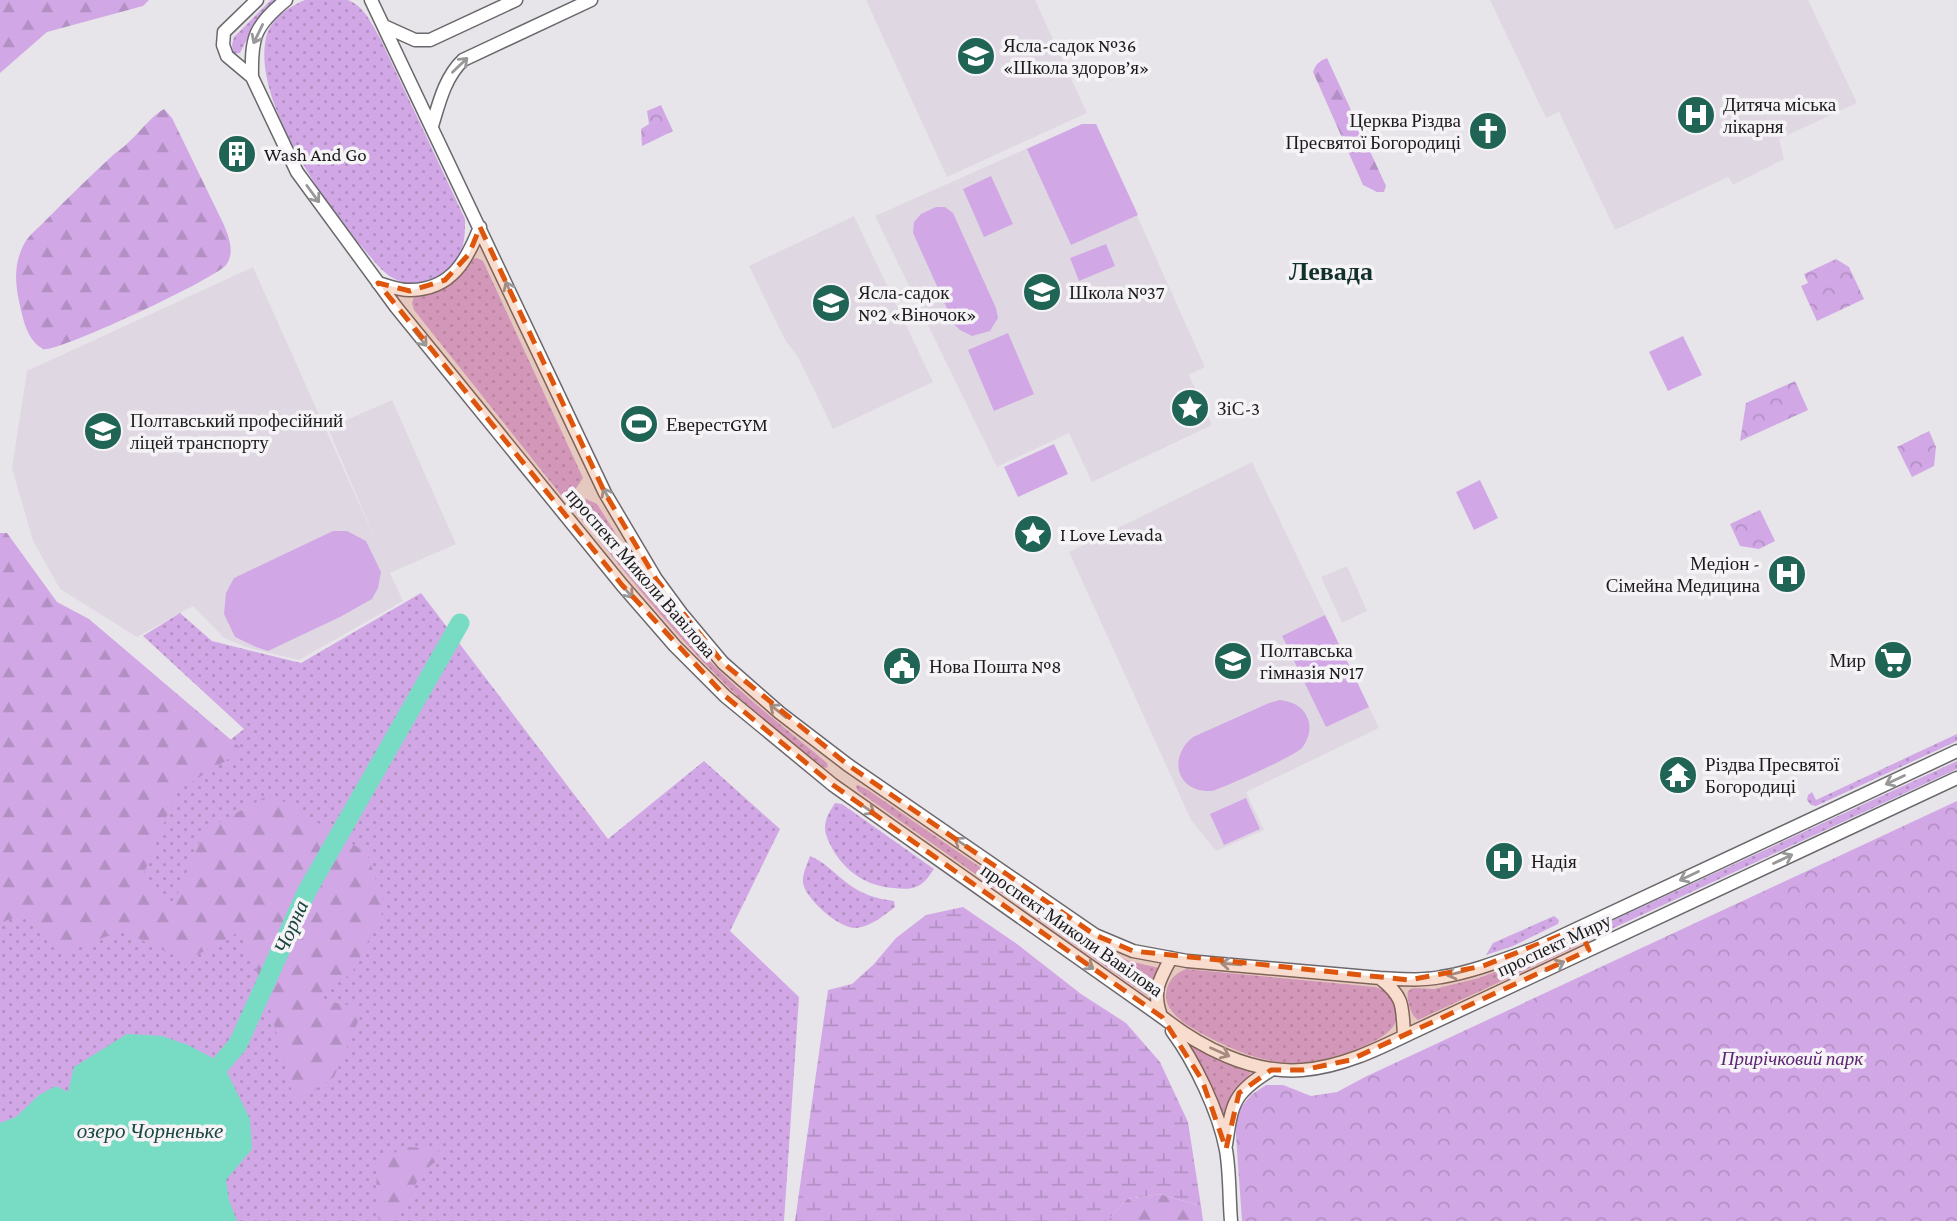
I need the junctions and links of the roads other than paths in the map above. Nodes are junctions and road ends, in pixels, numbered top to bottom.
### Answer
1 (257, 0) edge
2 (286, 0) edge
3 (371, 0) edge
4 (516, 0) edge
5 (591, 0) edge
6 (384, 26) junction
7 (252, 78) junction
8 (432, 126) junction
9 (480, 227) junction
10 (378, 284) junction
11 (1957, 751) edge
12 (848, 765) junction
13 (1957, 778) edge
14 (833, 785) junction
15 (1579, 928) junction
16 (1589, 950) junction
17 (1171, 958) junction
18 (1380, 978) junction
19 (1162, 1017) junction
20 (1404, 1037) junction
21 (1271, 1070) junction
22 (1226, 1149) junction
23 (1231, 1221) edge

1 - 7 main road, проспект Миколи Вавілова
2 -> 7 main road
3 - 6 main road, проспект Миколи Вавілова
4 - 6 main road
8 -> 5 main road
6 - 8 main road, проспект Миколи Вавілова
7 -> 10 main road, проспект Миколи Вавілова
8 - 9 main road, проспект Миколи Вавілова
9 - 10 main road
12 -> 9 main road, проспект Миколи Вавілова
10 -> 14 main road, проспект Миколи Вавілова
11 -> 15 main road, проспект Миру
12 - 14 main road
17 -> 12 main road, проспект Миколи Вавілова
16 -> 13 main road, проспект Миру
14 -> 19 main road, проспект Миколи Вавілова
15 - 16 main road
15 -> 18 main road, проспект Миру
20 -> 16 main road, проспект Миру
18 -> 17 main road, проспект Миру
17 - 19 main road
18 - 20 main road
19 -> 21 main road, проспект Миру
19 - 22 main road
20 - 21 main road, проспект Миру
21 - 22 main road
22 - 23 main road

